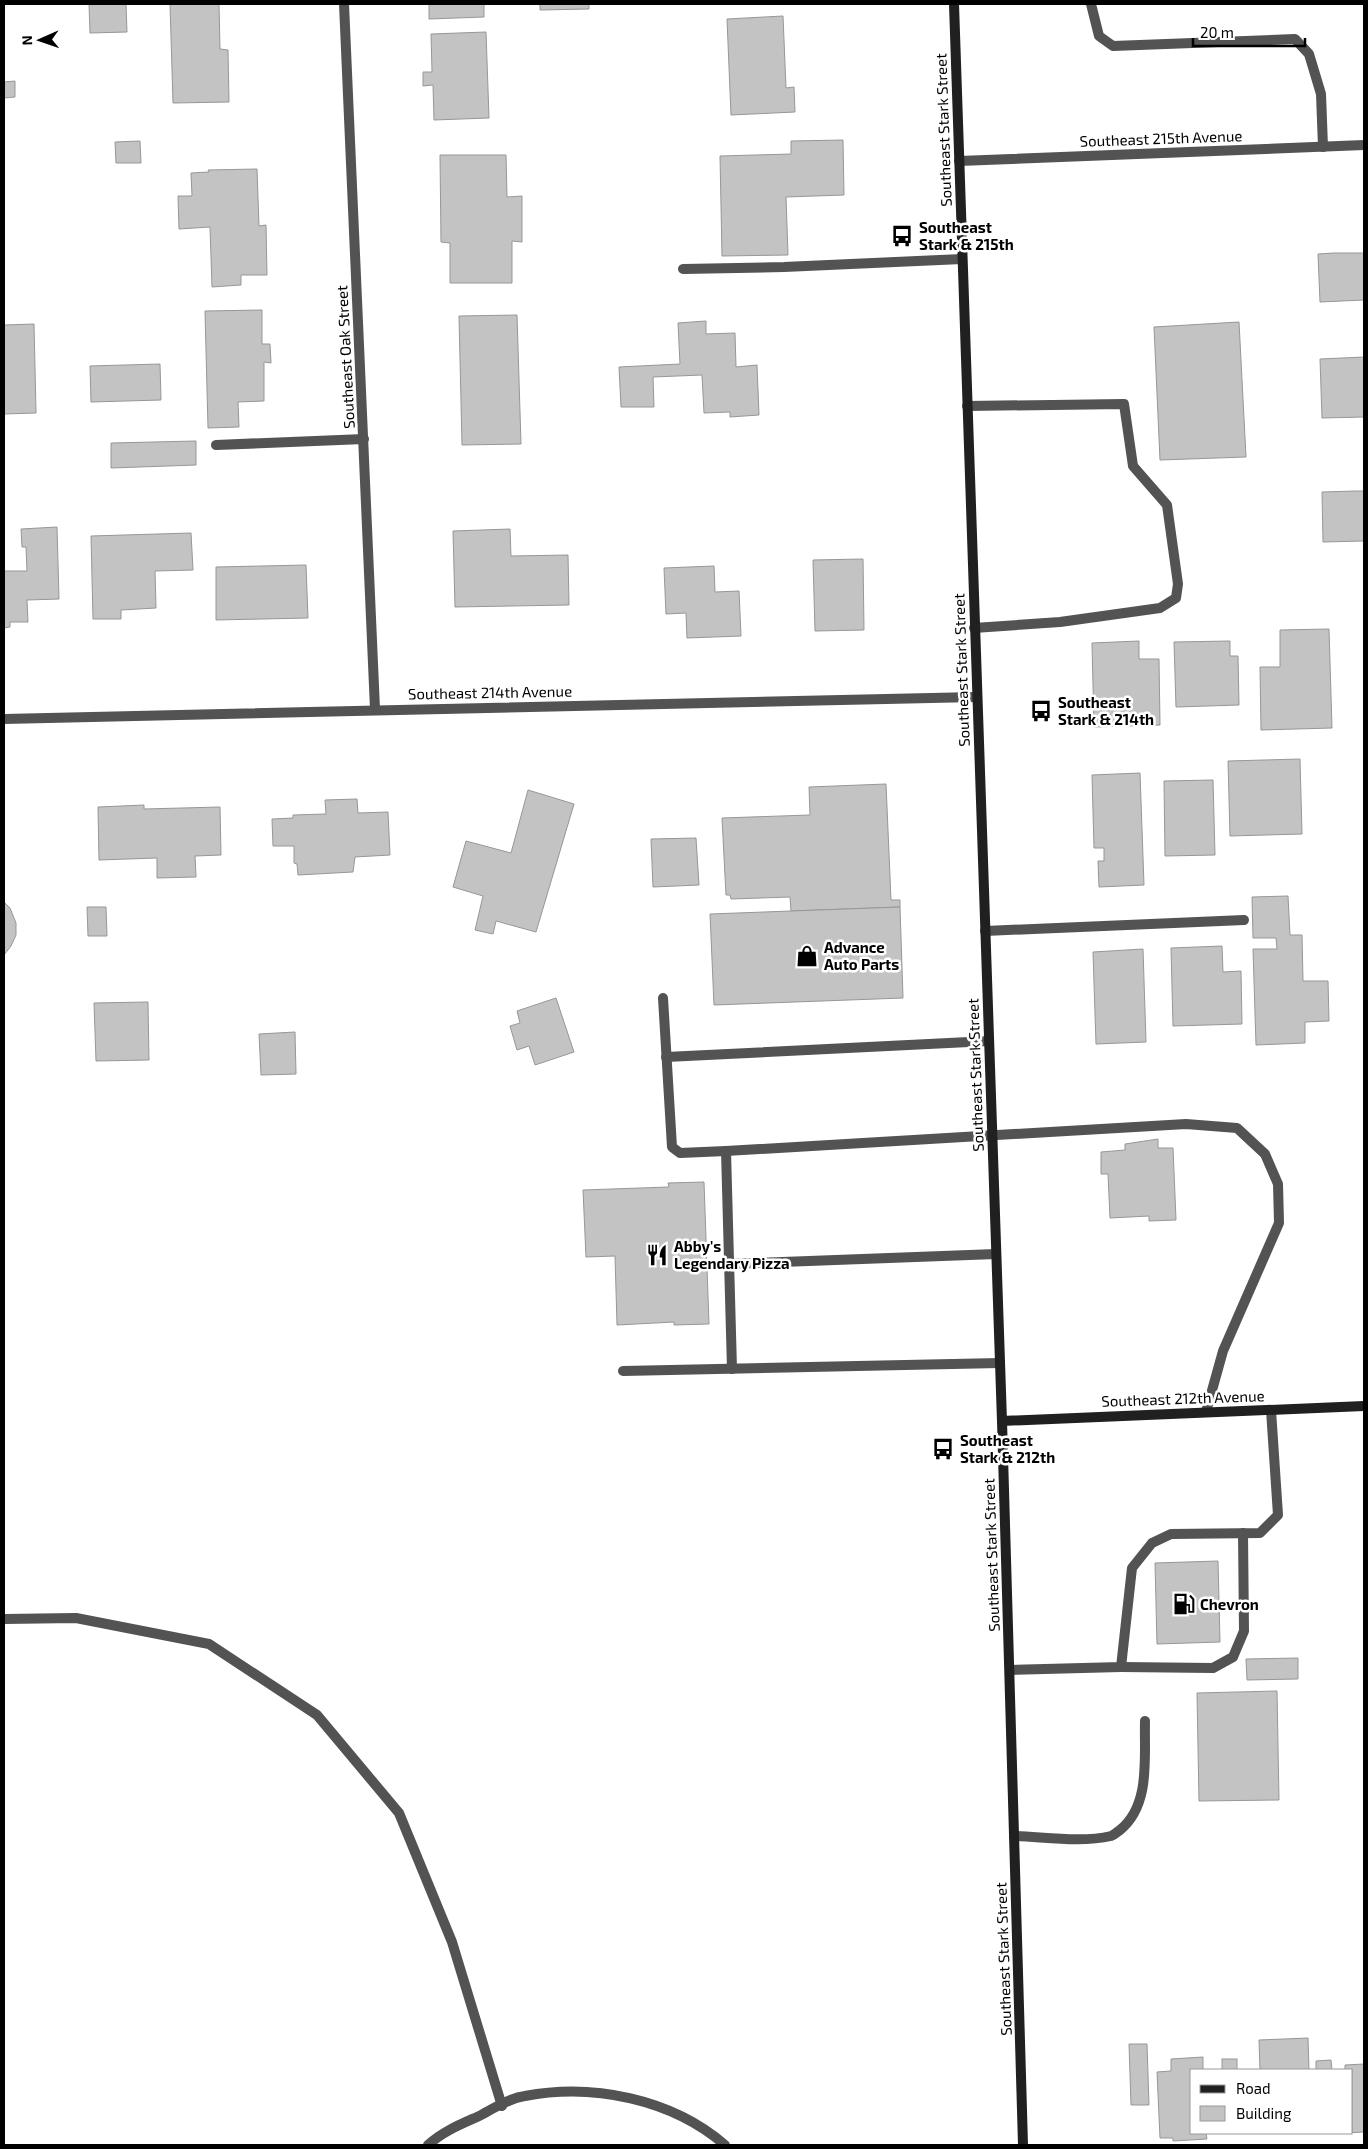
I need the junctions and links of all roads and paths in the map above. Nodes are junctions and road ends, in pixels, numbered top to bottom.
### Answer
1 (344, 4) edge
2 (954, 4) edge
3 (1091, 4) edge
4 (1364, 145) edge
5 (1322, 147) junction
6 (959, 161) junction
7 (962, 259) junction
8 (682, 269) dead end
9 (967, 406) junction
10 (364, 439) junction
11 (216, 445) dead end
12 (974, 628) junction
13 (976, 697) junction
14 (376, 709) junction
15 (4, 719) edge
16 (1244, 920) dead end
17 (984, 931) junction
18 (663, 998) dead end
19 (989, 1041) junction
20 (666, 1057) junction
21 (992, 1134) junction
22 (726, 1151) junction
23 (996, 1254) junction
24 (728, 1264) junction
25 (1000, 1364) junction
26 (732, 1369) junction
27 (623, 1371) dead end
28 (1364, 1406) edge
29 (1271, 1410) junction
30 (1206, 1412) junction
31 (1002, 1421) junction
32 (1243, 1533) junction
33 (4, 1620) edge
34 (1121, 1667) junction
35 (1010, 1670) junction
36 (1145, 1721) dead end
37 (1014, 1836) junction
38 (502, 2106) junction
39 (428, 2145) edge
40 (725, 2145) edge
41 (1023, 2145) edge

1 - 10 street, Southeast Oak Street
2 - 6 main road, Southeast Stark Street
3 - 5 street
4 - 5 street, Southeast 215th Avenue
5 - 6 street, Southeast 215th Avenue
6 - 7 main road, Southeast Stark Street
7 - 8 street
7 - 9 main road, Southeast Stark Street
9 - 12 main road, Southeast Stark Street
9 - 12 street
10 - 11 street
10 - 14 street, Southeast Oak Street
12 - 13 main road, Southeast Stark Street
13 - 14 street, Southeast 214th Avenue
13 - 17 main road, Southeast Stark Street
14 - 15 street, Southeast 214th Avenue
16 - 17 street
17 - 19 main road, Southeast Stark Street
18 - 20 street
19 - 20 street
19 - 21 main road, Southeast Stark Street
20 - 22 street
21 - 22 street
21 - 23 main road, Southeast Stark Street
21 - 30 street
22 - 24 street
23 - 24 street
23 - 25 main road, Southeast Stark Street
24 - 26 street
25 - 26 street
25 - 31 main road, Southeast Stark Street
26 - 27 street
28 - 29 main road, Southeast 212th Avenue
29 - 30 main road, Southeast 212th Avenue
29 - 32 street
30 - 31 main road, Southeast 212th Avenue
31 - 35 main road, Southeast Stark Street
32 - 34 street
32 - 34 street
33 - 38 street
34 - 35 street
35 - 37 main road, Southeast Stark Street
36 - 37 street
37 - 41 main road, Southeast Stark Street
38 - 39 street
38 - 40 street

